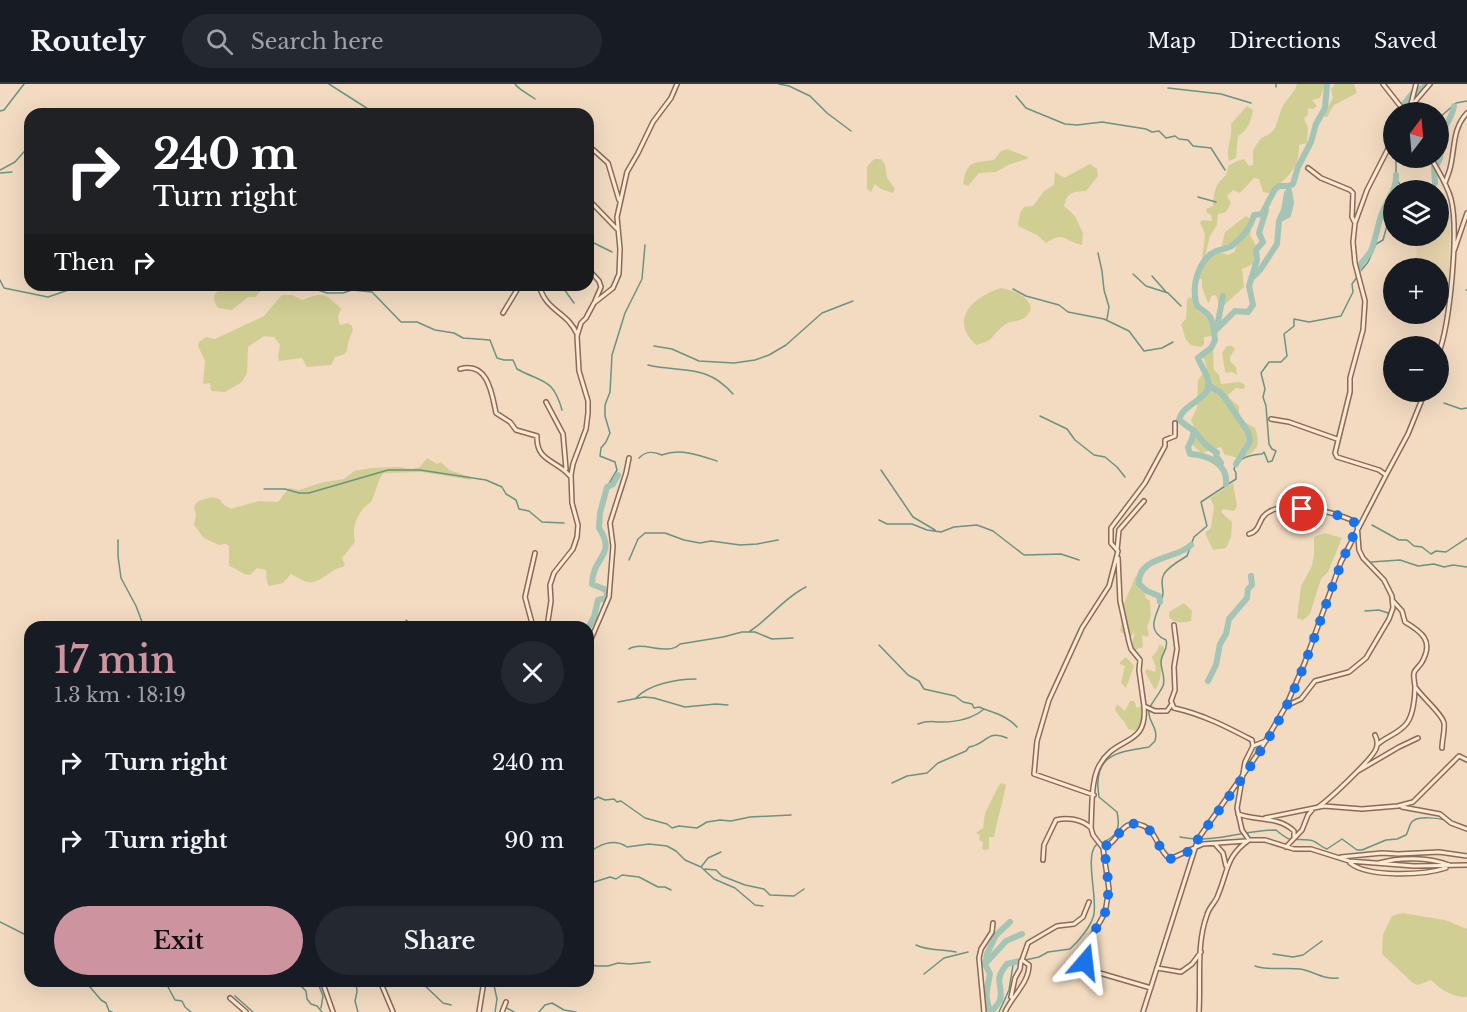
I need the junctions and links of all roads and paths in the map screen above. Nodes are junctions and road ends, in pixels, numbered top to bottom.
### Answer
1 (677, 84) edge
2 (1383, 84) edge
3 (1416, 84) edge
4 (1430, 84) edge
5 (1399, 102) edge
6 (1410, 102) edge
7 (1415, 102) edge
8 (1467, 113) edge
9 (594, 151) edge
10 (1383, 159) edge
11 (1308, 168) dead end
12 (1446, 180) edge
13 (1449, 193) edge
14 (620, 202) junction
15 (594, 205) edge
16 (1467, 213) edge
17 (1355, 222) junction
18 (618, 231) junction
19 (1452, 255) junction
20 (594, 276) edge
21 (516, 291) edge
22 (541, 291) edge
23 (594, 303) junction
24 (503, 313) dead end
25 (578, 336) junction
26 (1444, 336) edge
27 (460, 369) dead end
28 (546, 402) dead end
29 (1421, 402) edge
30 (1271, 419) dead end
31 (1175, 423) dead end
32 (1337, 439) junction
33 (629, 458) dead end
34 (566, 471) junction
35 (1386, 475) junction
36 (572, 477) junction
37 (1144, 501) dead end
38 (1358, 526) junction
39 (1249, 534) dead end
40 (1117, 551) junction
41 (535, 553) dead end
42 (1392, 600) junction
43 (531, 621) edge
44 (548, 621) edge
45 (1174, 625) dead end
46 (594, 632) edge
47 (1415, 687) junction
48 (1173, 704) junction
49 (1144, 706) junction
50 (1286, 706) junction
51 (1375, 735) dead end
52 (1418, 738) dead end
53 (1266, 741) junction
54 (1377, 745) junction
55 (1253, 746) junction
56 (1442, 748) dead end
57 (1467, 760) edge
58 (1354, 773) junction
59 (1243, 775) junction
60 (1094, 795) junction
61 (1398, 806) junction
62 (1314, 809) junction
63 (1238, 813) junction
64 (1265, 818) junction
65 (1091, 828) junction
66 (1467, 829) edge
67 (1294, 838) junction
68 (1249, 841) junction
69 (1214, 843) junction
70 (1102, 846) junction
71 (1286, 847) junction
72 (1195, 849) junction
73 (1467, 856) edge
74 (1336, 857) junction
75 (1043, 860) dead end
76 (1348, 861) junction
77 (1373, 864) junction
78 (1467, 865) edge
79 (1450, 866) junction
80 (1226, 868) junction
81 (1089, 902) dead end
82 (993, 923) dead end
83 (1201, 951) junction
84 (1022, 960) junction
85 (1157, 968) junction
86 (324, 987) edge
87 (383, 987) edge
88 (483, 987) edge
89 (1151, 988) junction
90 (230, 998) dead end
91 (1011, 999) junction
92 (506, 1002) dead end
93 (246, 1012) edge
94 (333, 1012) edge
95 (393, 1012) edge
96 (479, 1012) edge
97 (502, 1012) edge
98 (984, 1012) edge
99 (1005, 1012) edge
100 (1143, 1012) edge
101 (1199, 1012) edge

1 - 14 street
2 - 5 street
3 - 6 street
4 - 7 street
8 - 12 street
9 - 14 street
10 - 17 street
11 - 17 street
13 - 19 street
14 - 18 street
15 - 18 street
16 - 19 street
17 - 32 street
18 - 23 street
19 - 26 street
20 - 23 street
21 - 24 street
22 - 25 street
23 - 25 street
25 - 36 street
27 - 34 street
28 - 34 street
29 - 35 street
30 - 32 street
31 - 40 street
32 - 35 street
33 - 46 street
34 - 36 street
35 - 38 street
36 - 44 street
37 - 40 street
38 - 39 street
38 - 42 street
38 - 50 street
40 - 49 street
40 - 60 street
41 - 43 street
42 - 47 street
42 - 50 street
45 - 48 street
47 - 54 street
47 - 56 street
48 - 49 street
48 - 55 street
49 - 60 street
50 - 53 street
51 - 54 street
52 - 58 street
53 - 55 street
53 - 59 street
54 - 58 street
55 - 59 street
57 - 61 street
58 - 62 street
59 - 63 street
59 - 72 street
60 - 65 street
61 - 62 street
61 - 66 street
62 - 64 street
62 - 67 street
63 - 64 street
63 - 68 street
64 - 67 street
65 - 70 street
65 - 75 street
67 - 71 street
68 - 69 street
68 - 71 street
68 - 80 street
69 - 72 street
69 - 80 street
70 - 72 street
70 - 89 street
71 - 74 street
72 - 85 street
73 - 74 street
74 - 76 street
76 - 77 street
76 - 79 street
77 - 79 street
77 - 79 street
78 - 79 street
80 - 83 street
81 - 84 street
82 - 98 street
83 - 85 street
83 - 101 street
84 - 91 street
84 - 91 street
85 - 89 street
86 - 94 street
87 - 95 street
88 - 96 street
89 - 100 street
90 - 93 street
91 - 99 street
92 - 97 street

